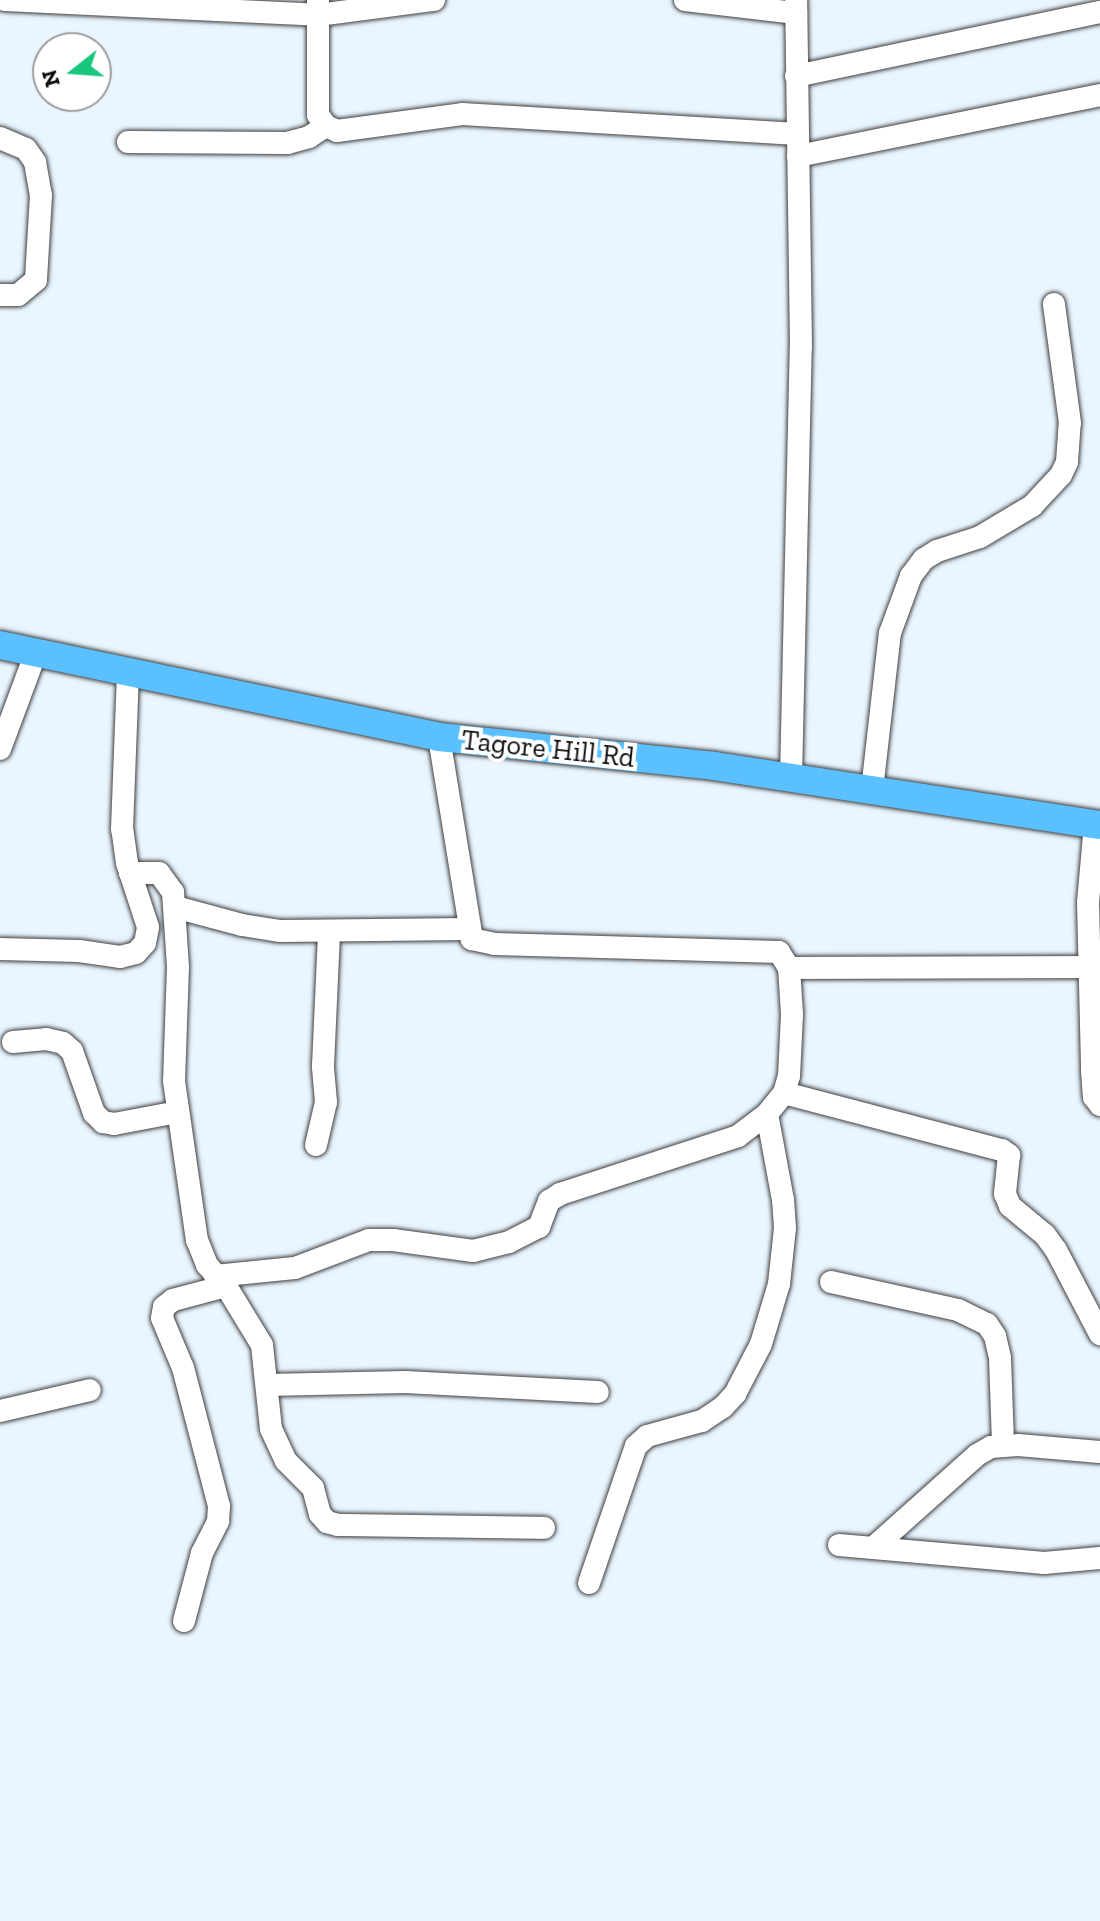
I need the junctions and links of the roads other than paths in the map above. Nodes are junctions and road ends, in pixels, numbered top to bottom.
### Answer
1 (5, 0) edge
2 (434, 0) edge
3 (685, 0) edge
4 (796, 7) edge
5 (318, 8) edge
6 (1100, 12) edge
7 (796, 76) junction
8 (1100, 95) edge
9 (326, 126) junction
10 (0, 138) edge
11 (128, 142) dead end
12 (798, 145) junction
13 (0, 295) edge
14 (1054, 304) dead end
15 (0, 645) edge
16 (36, 652) junction
17 (128, 672) junction
18 (439, 737) junction
19 (0, 749) edge
20 (791, 778) junction
21 (872, 790) junction
22 (1098, 825) edge
23 (130, 873) junction
24 (175, 907) junction
25 (468, 929) junction
26 (329, 932) junction
27 (0, 949) edge
28 (1089, 967) junction
29 (789, 968) junction
30 (13, 1042) dead end
31 (784, 1093) junction
32 (1100, 1105) edge
33 (178, 1112) junction
34 (767, 1114) junction
35 (316, 1145) dead end
36 (220, 1281) junction
37 (831, 1282) dead end
38 (1100, 1334) edge
39 (267, 1385) junction
40 (90, 1390) dead end
41 (598, 1392) dead end
42 (0, 1411) edge
43 (1003, 1445) junction
44 (1100, 1452) edge
45 (544, 1528) dead end
46 (839, 1545) dead end
47 (873, 1548) junction
48 (1100, 1558) edge
49 (589, 1583) dead end
50 (184, 1621) dead end

1 - 5 street
2 - 5 street
3 - 4 street
4 - 7 street
5 - 9 street
6 - 7 street
7 - 12 street
8 - 12 street
9 - 11 street
9 - 12 street
10 - 13 street
12 - 20 street
14 - 21 street
15 - 16 main road, Tagore Hill Rd
16 - 17 main road, Tagore Hill Rd
16 - 19 street
17 - 18 main road, Tagore Hill Rd
17 - 23 street
18 - 20 main road, Tagore Hill Rd
18 - 25 street
20 - 21 main road, Tagore Hill Rd
21 - 22 main road, Tagore Hill Rd
22 - 28 street
23 - 24 street
23 - 27 street
24 - 26 street
24 - 33 street
25 - 26 street
25 - 29 street
26 - 35 street
28 - 29 street
28 - 32 street
29 - 31 street
30 - 33 street
31 - 34 street
31 - 38 street
33 - 36 street
34 - 36 street
34 - 49 street
36 - 39 street
36 - 50 street
37 - 43 street
39 - 41 street
39 - 45 street
40 - 42 street
43 - 44 street
43 - 47 street
46 - 47 street
47 - 48 street

